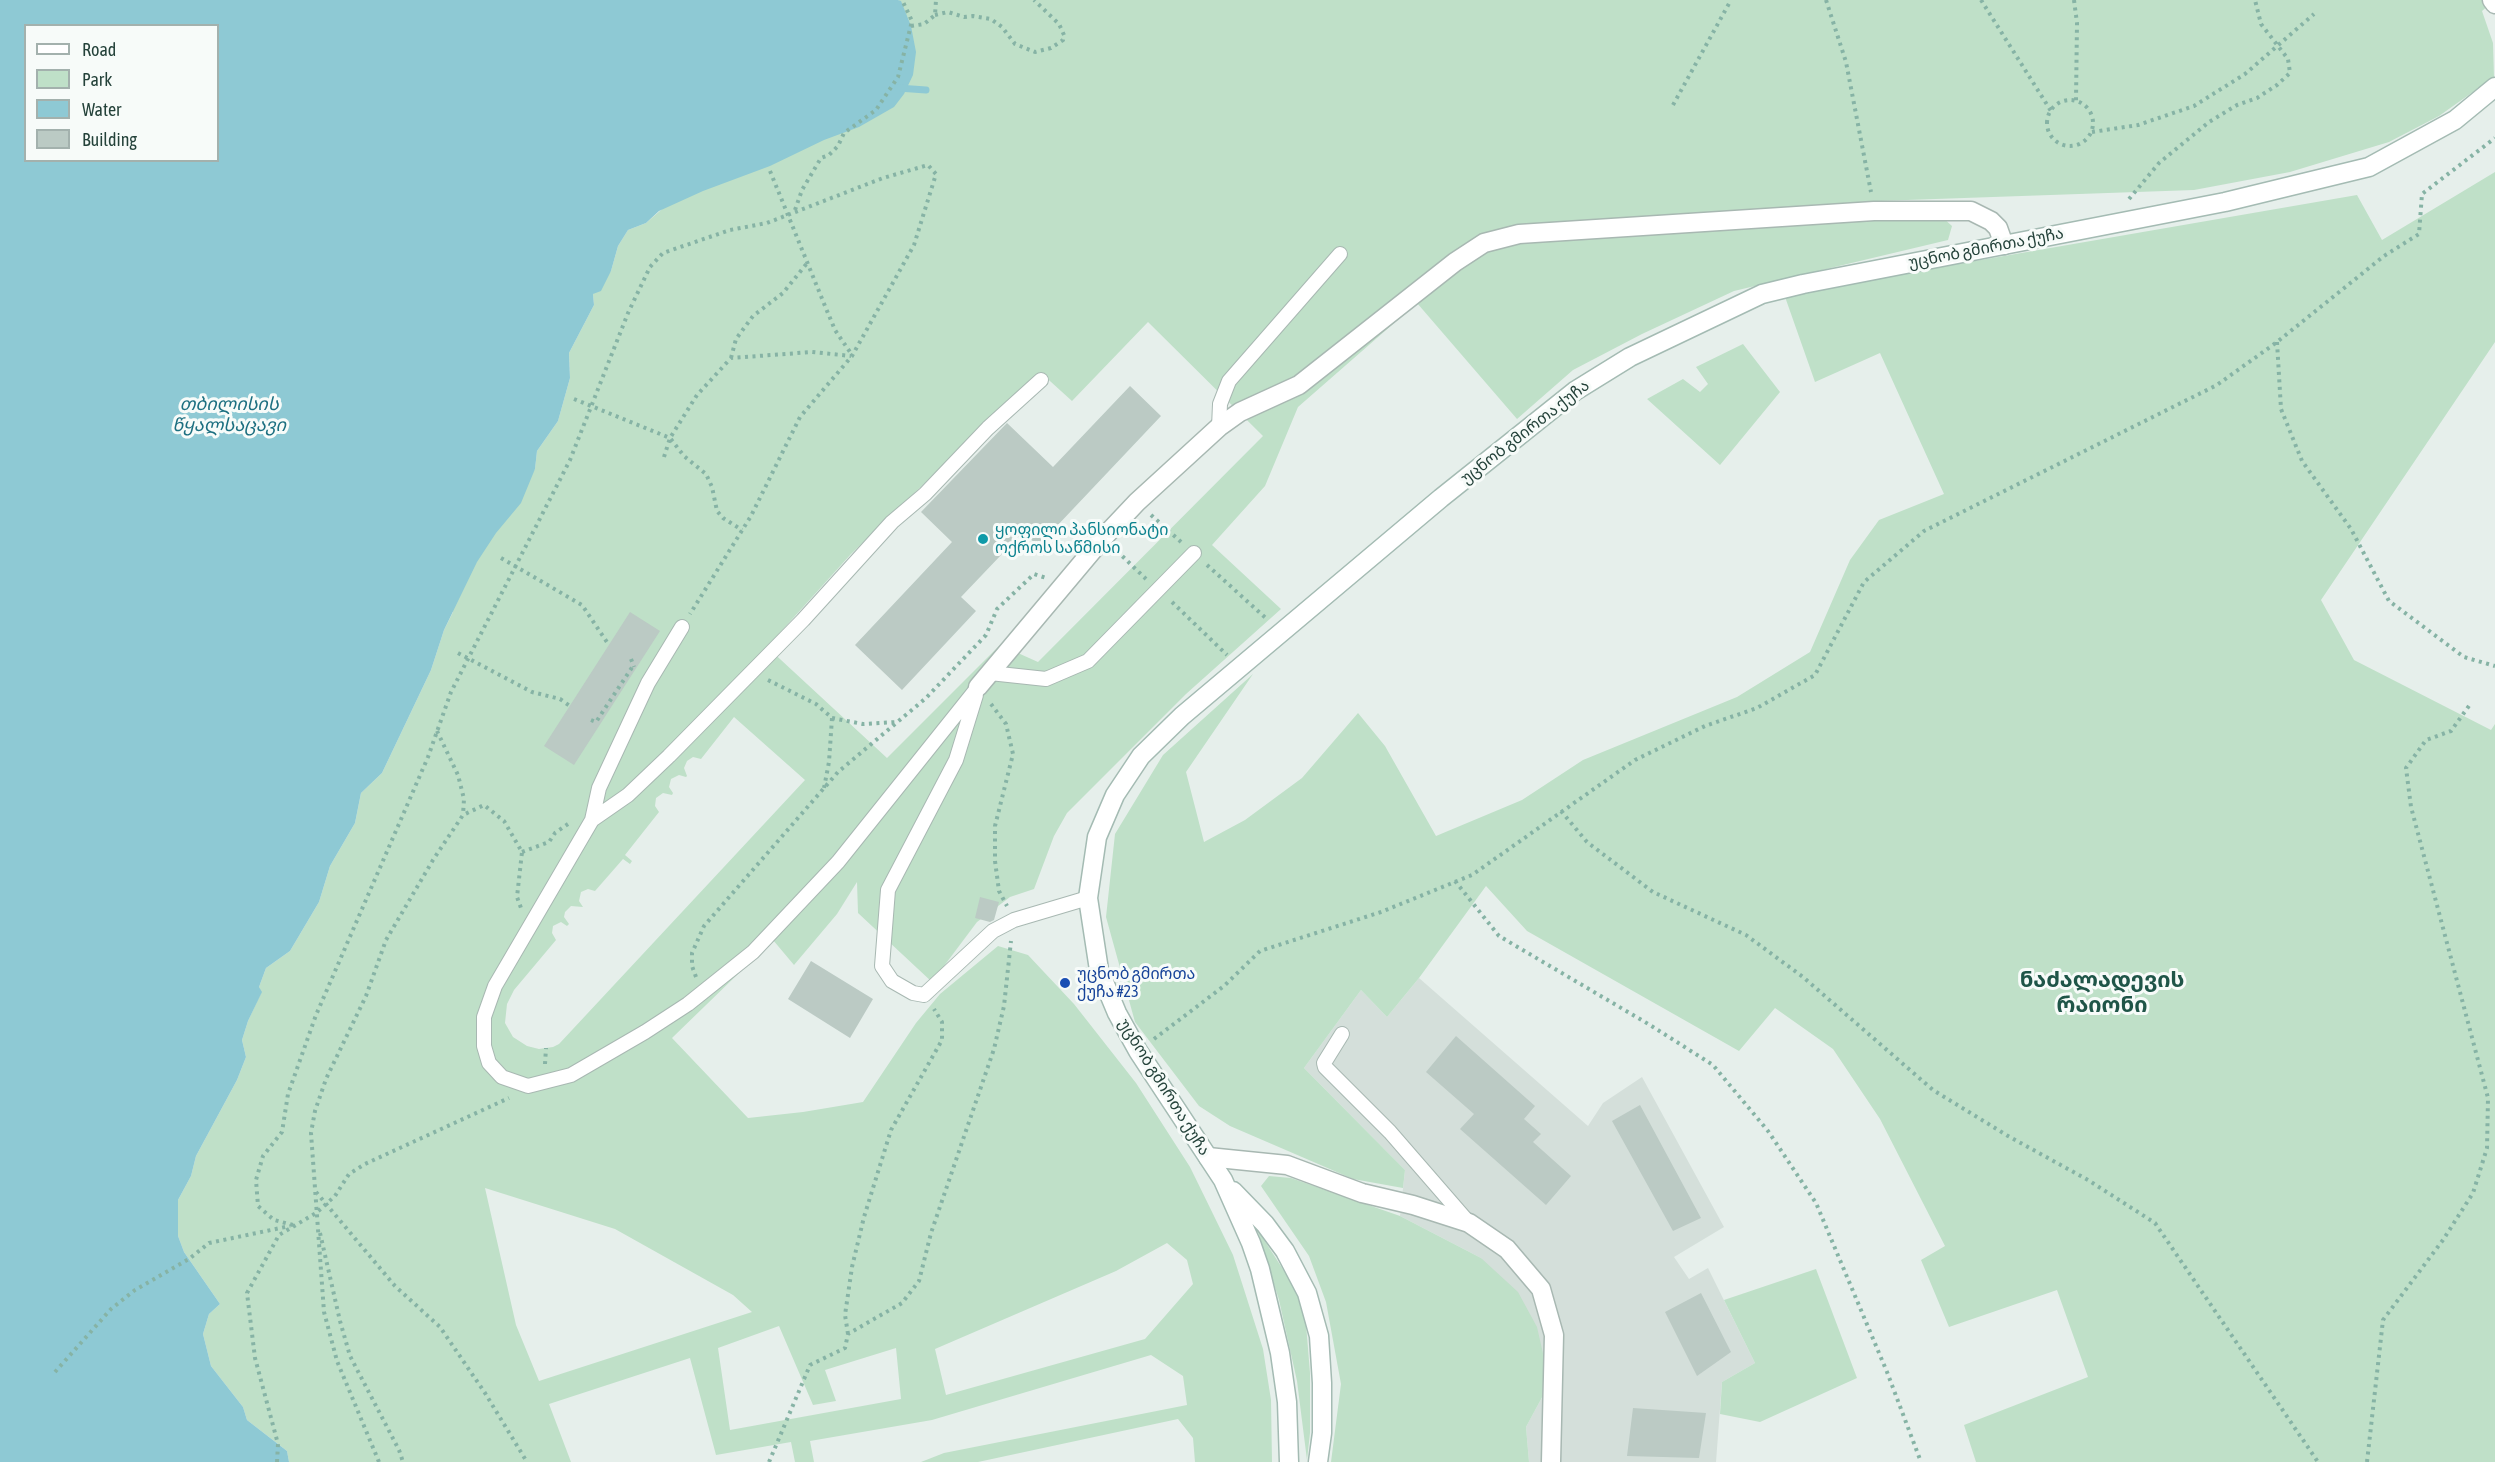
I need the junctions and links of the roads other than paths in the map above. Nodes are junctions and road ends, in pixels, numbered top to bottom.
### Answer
1 (2492, 0) edge
2 (2495, 4) edge
3 (2495, 87) edge
4 (2004, 244) junction
5 (1340, 254) dead end
6 (1041, 380) dead end
7 (1219, 427) junction
8 (1194, 553) road end
9 (681, 627) road end
10 (984, 680) junction
11 (592, 820) junction
12 (1088, 898) junction
13 (1342, 1034) dead end
14 (1208, 1157) junction
15 (1222, 1180) junction
16 (1469, 1222) junction
17 (1289, 1462) edge
18 (1318, 1462) edge
19 (1551, 1462) edge

1 - 2 main road
3 - 4 main road, უცნობ გმირთა ქუჩა
4 - 7 main road
4 - 12 main road, უცნობ გმირთა ქუჩა
5 - 7 lane
6 - 11 lane
7 - 10 main road
8 - 10 lane
9 - 11 lane
10 - 11 lane
10 - 12 lane
12 - 14 main road, უცნობ გმირთა ქუჩა
13 - 16 lane
14 - 15 main road, უცნობ გმირთა ქუჩა
14 - 16 main road
15 - 17 main road, უცნობ გმირთა ქუჩა
15 - 18 main road, უცნობ გმირთა ქუჩა
16 - 19 main road

